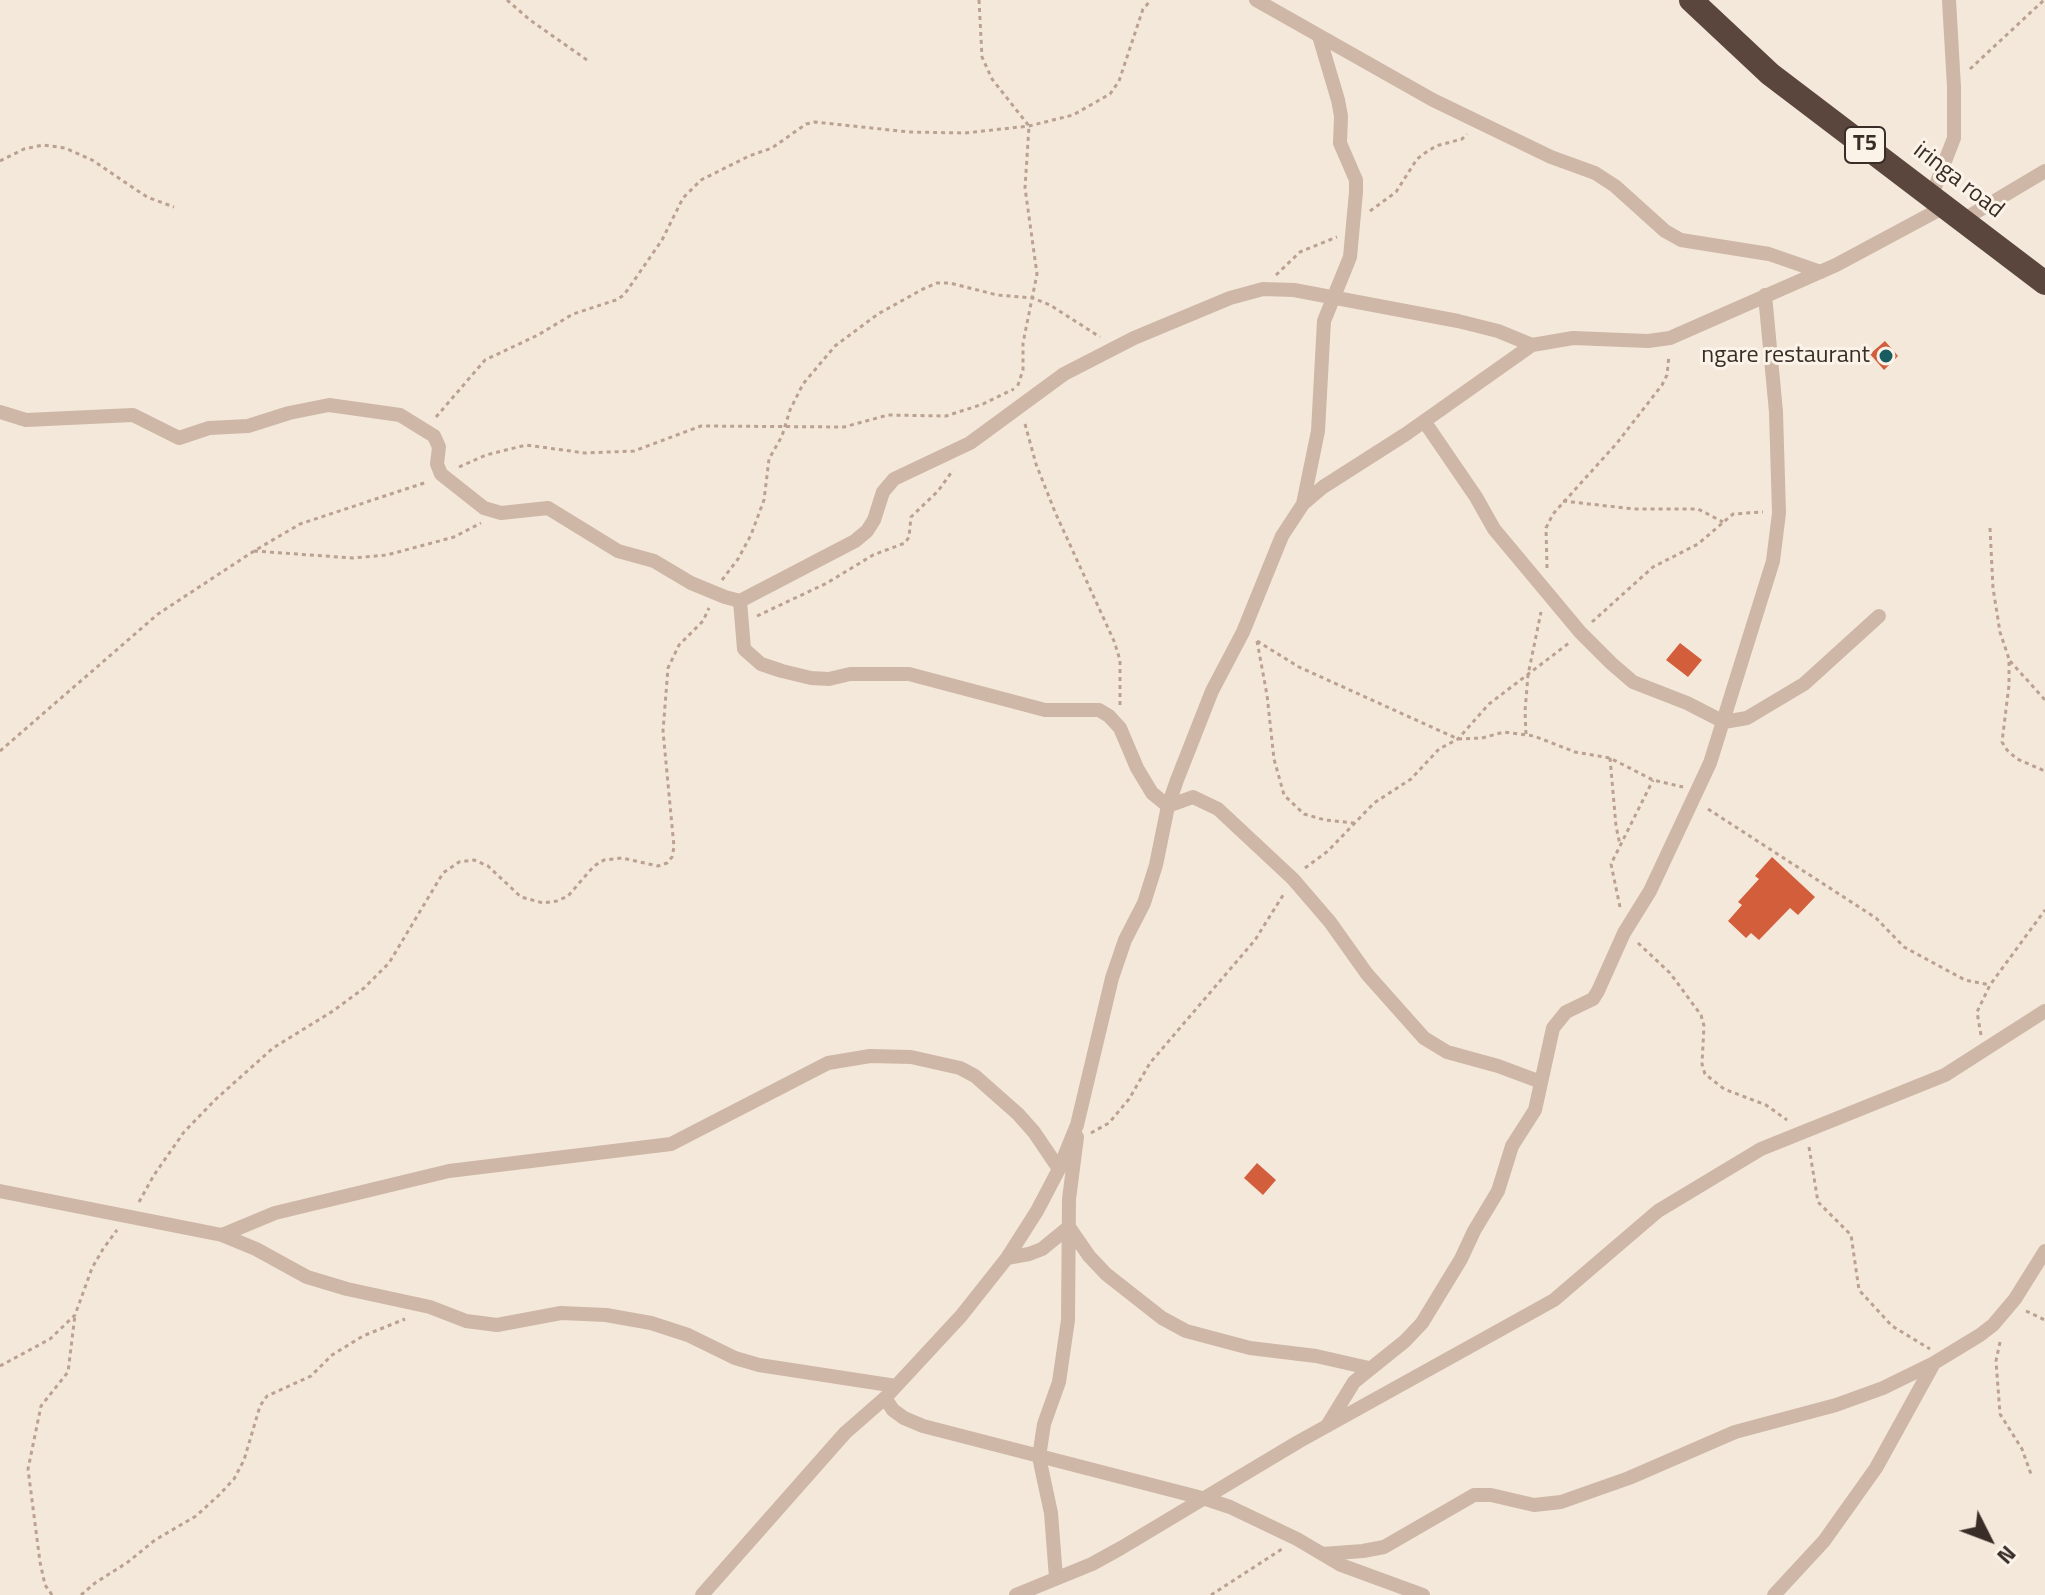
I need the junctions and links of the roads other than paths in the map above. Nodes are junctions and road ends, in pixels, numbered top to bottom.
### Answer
1 (1256, 0) edge
2 (1691, 0) edge
3 (1949, 0) edge
4 (1319, 36) junction
5 (2045, 171) edge
6 (1946, 208) junction
7 (1821, 272) junction
8 (2045, 283) edge
9 (1765, 295) junction
10 (1333, 297) junction
11 (1532, 345) junction
12 (0, 412) edge
13 (1424, 421) junction
14 (1303, 504) junction
15 (740, 601) junction
16 (1879, 616) dead end
17 (1724, 722) junction
18 (1168, 806) junction
19 (2045, 1011) edge
20 (1541, 1082) junction
21 (1077, 1125) junction
22 (1059, 1169) junction
23 (0, 1191) edge
24 (1069, 1227) junction
25 (222, 1235) junction
26 (2045, 1251) edge
27 (1007, 1258) junction
28 (1939, 1360) junction
29 (1369, 1368) junction
30 (896, 1386) junction
31 (885, 1398) junction
32 (1327, 1426) junction
33 (1039, 1457) junction
34 (1206, 1499) junction
35 (1322, 1554) junction
36 (1056, 1578) junction
37 (702, 1595) edge
38 (1016, 1595) edge
39 (1423, 1595) edge
40 (1774, 1595) edge

1 - 4 street
2 - 6 highway, iringa road / T5
3 - 6 street
4 - 7 street
4 - 10 street
5 - 6 street
6 - 7 street
6 - 8 highway, iringa road / T5
7 - 9 street
9 - 11 street
9 - 17 street
10 - 11 street
10 - 14 street
10 - 15 street
11 - 13 street
12 - 15 street
13 - 14 street
13 - 17 street
14 - 18 street
15 - 18 street
16 - 17 street
17 - 20 street
18 - 20 street
18 - 21 street
19 - 32 street
20 - 29 street
21 - 22 street
21 - 24 street
22 - 25 street
22 - 27 street
23 - 25 street
24 - 27 street
24 - 29 street
24 - 33 street
25 - 30 street
26 - 28 street
27 - 30 street
28 - 35 street
28 - 40 street
29 - 32 street
30 - 31 street
31 - 33 street
31 - 37 street
32 - 34 street
33 - 34 street
33 - 36 street
34 - 35 street
34 - 36 street
35 - 39 street
36 - 38 street

